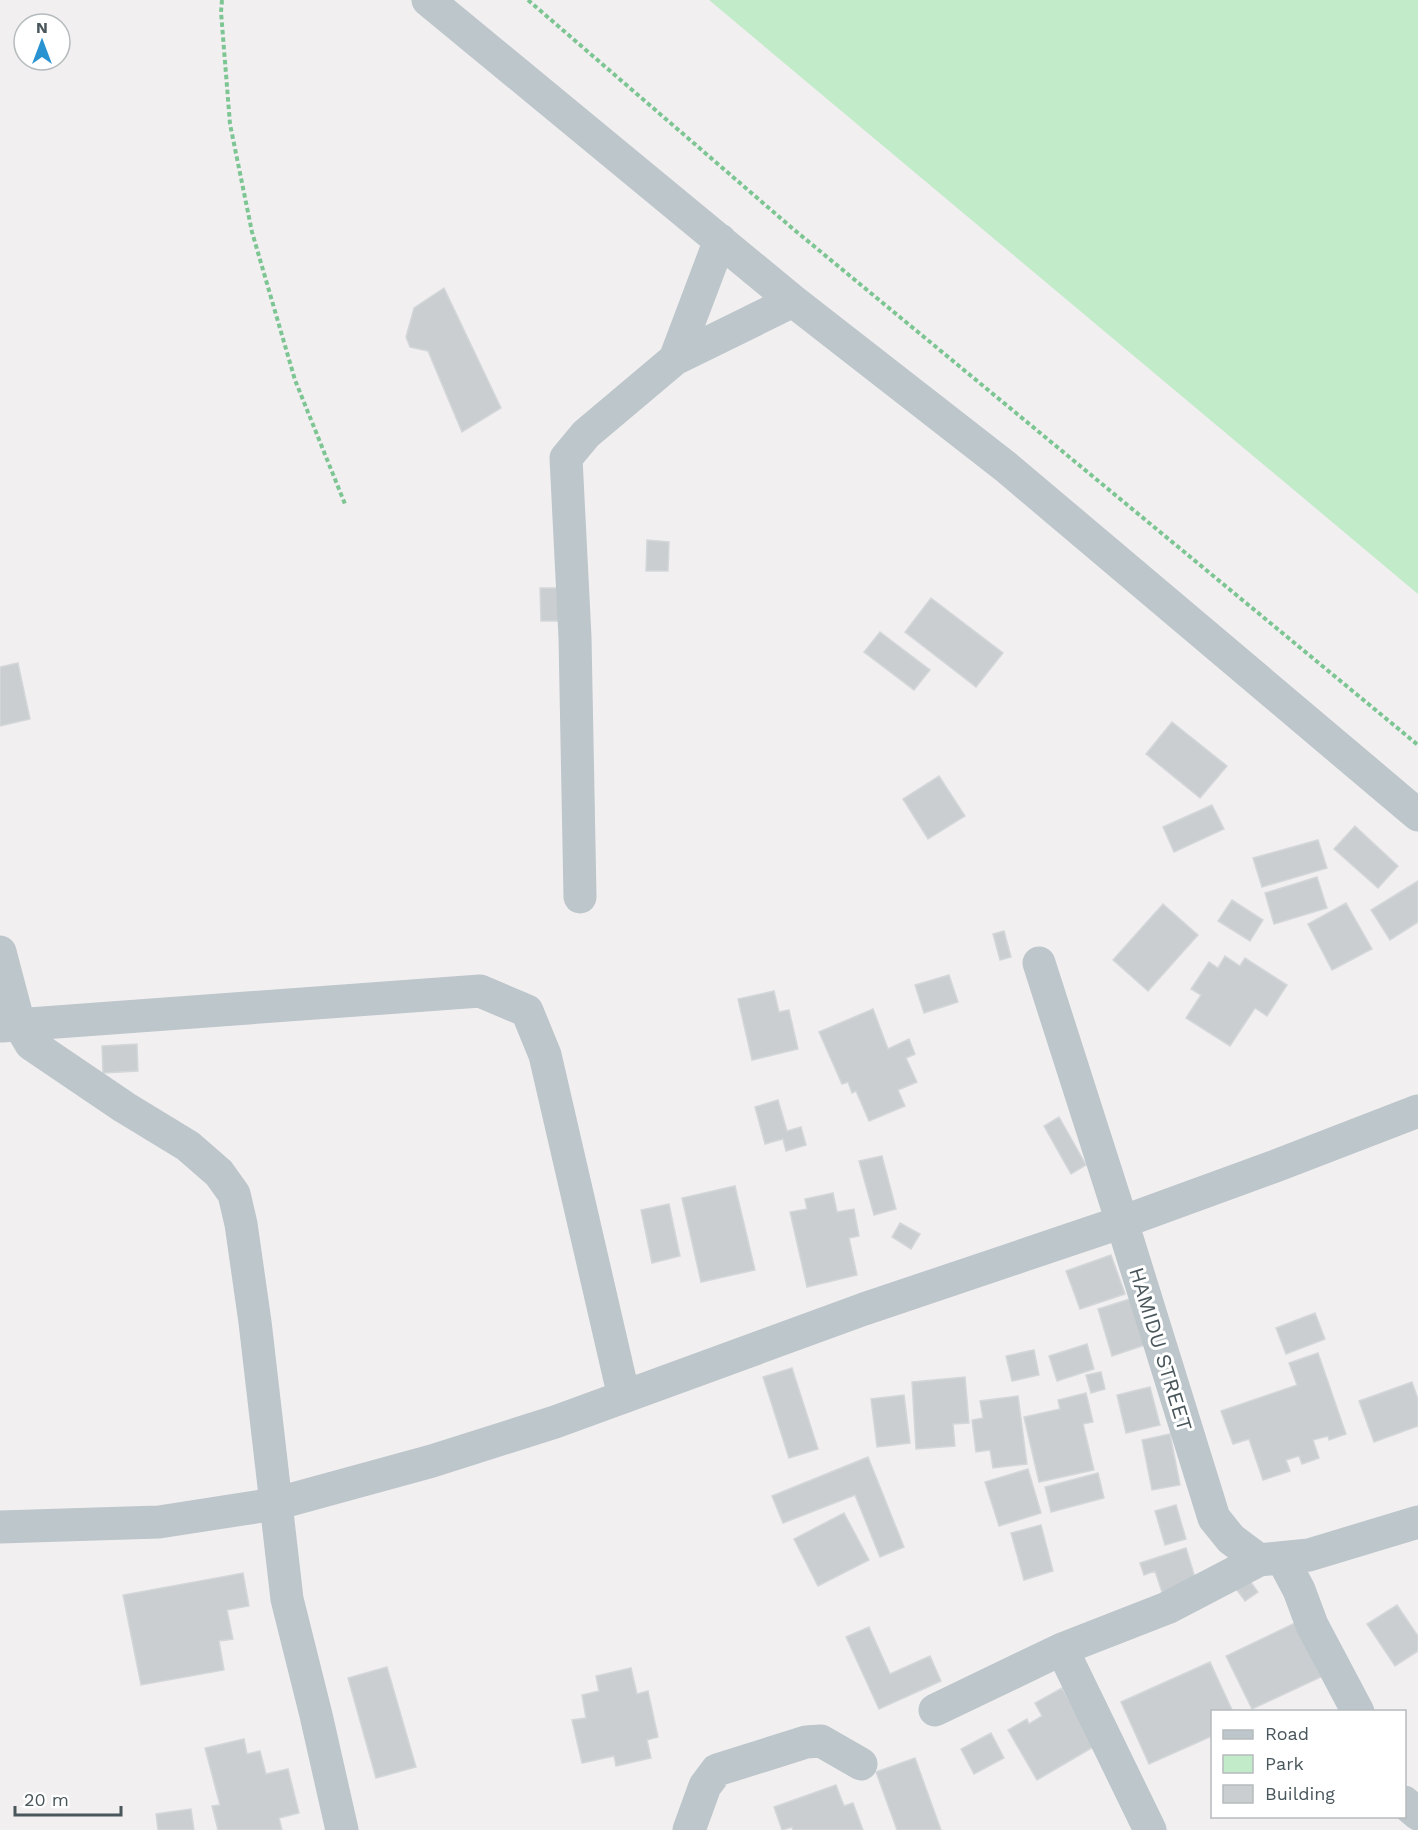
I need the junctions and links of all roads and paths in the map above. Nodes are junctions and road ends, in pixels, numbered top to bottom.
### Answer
1 (222, 0) edge
2 (429, 0) edge
3 (528, 0) edge
4 (720, 240) junction
5 (793, 301) junction
6 (675, 359) junction
7 (345, 504) dead end
8 (1418, 745) edge
9 (1418, 815) edge
10 (580, 897) dead end
11 (0, 952) edge
12 (1040, 963) dead end
13 (10, 1025) edge
14 (1418, 1110) edge
15 (1122, 1222) junction
16 (624, 1397) junction
17 (275, 1504) junction
18 (1418, 1522) edge
19 (0, 1527) edge
20 (1271, 1559) junction
21 (1062, 1649) junction
22 (935, 1710) dead end
23 (1357, 1710) edge
24 (861, 1764) dead end
25 (1406, 1804) edge
26 (1418, 1814) edge
27 (342, 1830) edge
28 (689, 1830) edge
29 (1150, 1830) edge

1 - 7 path
2 - 4 street
3 - 8 path
4 - 5 street
4 - 6 street
5 - 6 street
5 - 9 street
6 - 10 street
11 - 13 street
12 - 15 street, HAMIDU STREET
13 - 16 street
13 - 17 street
14 - 15 street
15 - 16 street
15 - 20 street, HAMIDU STREET
16 - 17 street
17 - 19 street
17 - 27 street
18 - 20 street
20 - 21 street
20 - 23 street
21 - 22 street
21 - 29 street
24 - 28 street
25 - 26 street

